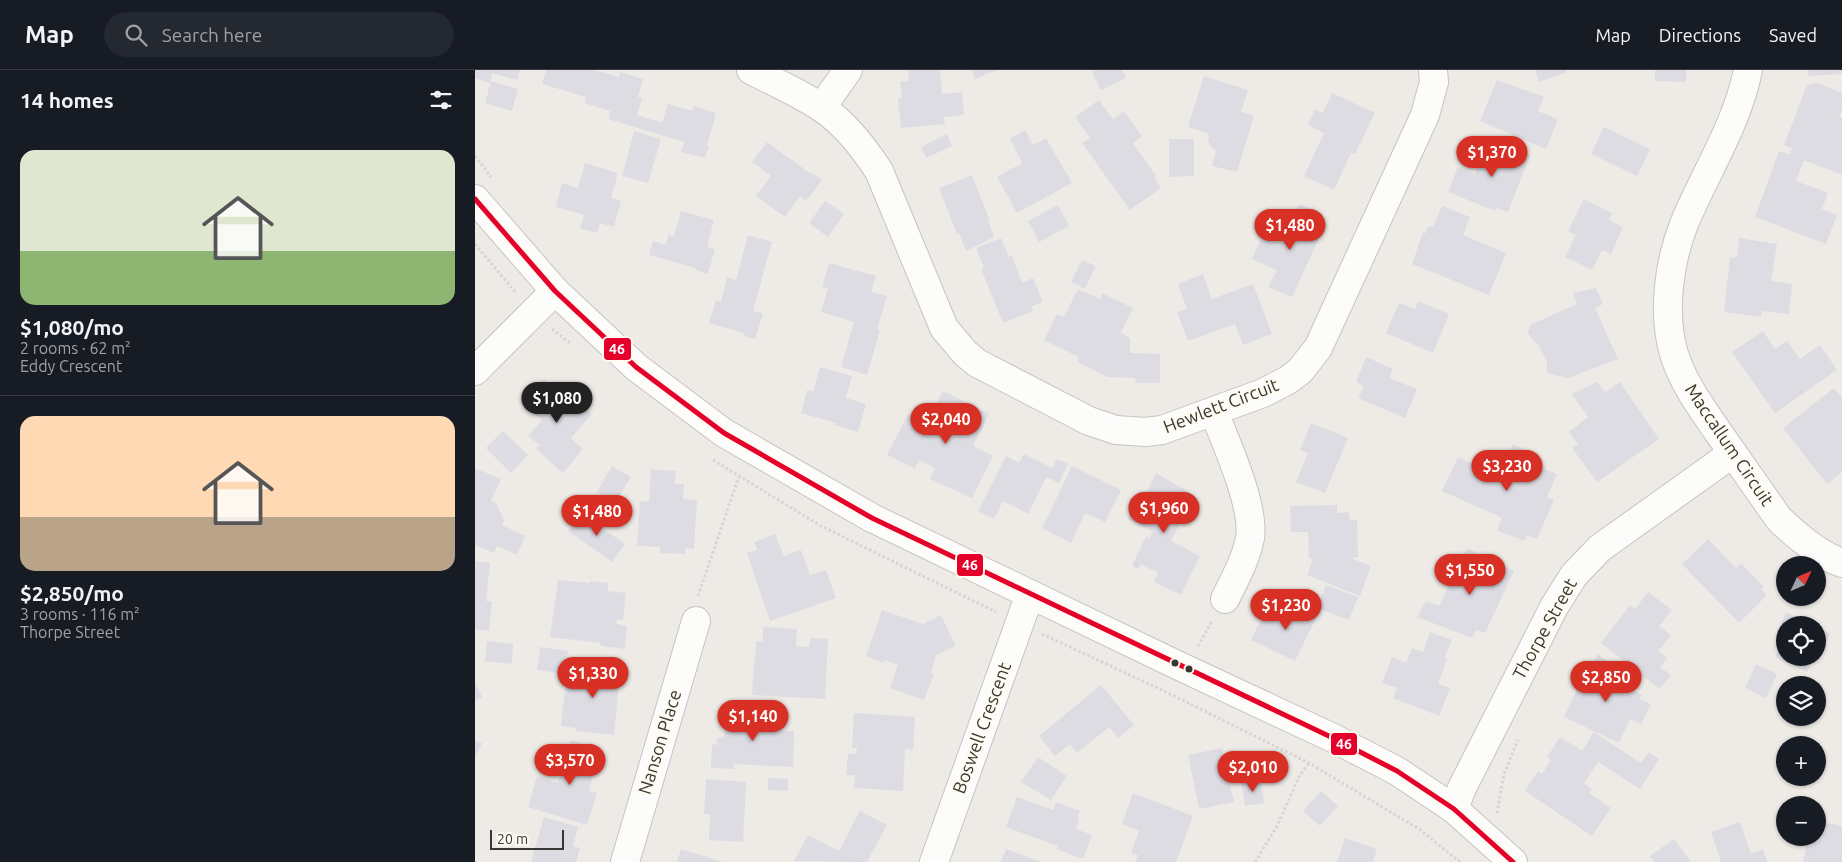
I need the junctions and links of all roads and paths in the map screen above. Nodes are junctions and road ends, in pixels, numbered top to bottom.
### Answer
1 (751, 70) edge
2 (848, 70) edge
3 (1433, 70) edge
4 (1747, 70) edge
5 (822, 107) junction
6 (475, 156) edge
7 (485, 191) edge
8 (555, 291) junction
9 (475, 371) edge
10 (1214, 412) junction
11 (1733, 453) junction
12 (739, 476) dead end
13 (1842, 563) edge
14 (1030, 594) junction
15 (1225, 599) joint
16 (696, 621) joint
17 (1198, 645) junction
18 (1067, 647) dead end
19 (1207, 650) dead end
20 (1185, 668) junction
21 (1309, 763) junction
22 (1454, 809) junction
23 (625, 862) edge
24 (934, 862) edge
25 (1255, 862) edge
26 (1460, 862) edge
27 (1513, 862) edge

1 - 5 street, Hewlett Circuit
2 - 5 street
3 - 10 street, Hewlett Circuit
4 - 11 street, Maccallum Circuit
5 - 10 street, Hewlett Circuit
6 - 7 path
7 - 8 street
8 - 9 street
8 - 14 street
10 - 15 street
11 - 13 street, Maccallum Circuit
11 - 22 street, Thorpe Street
12 - 16 path
14 - 20 street
14 - 24 street, Boswell Crescent
15 - 17 path
16 - 23 street, Nanson Place
17 - 19 path
17 - 20 path
18 - 21 path
20 - 22 street
21 - 25 path
21 - 26 path
22 - 27 street

